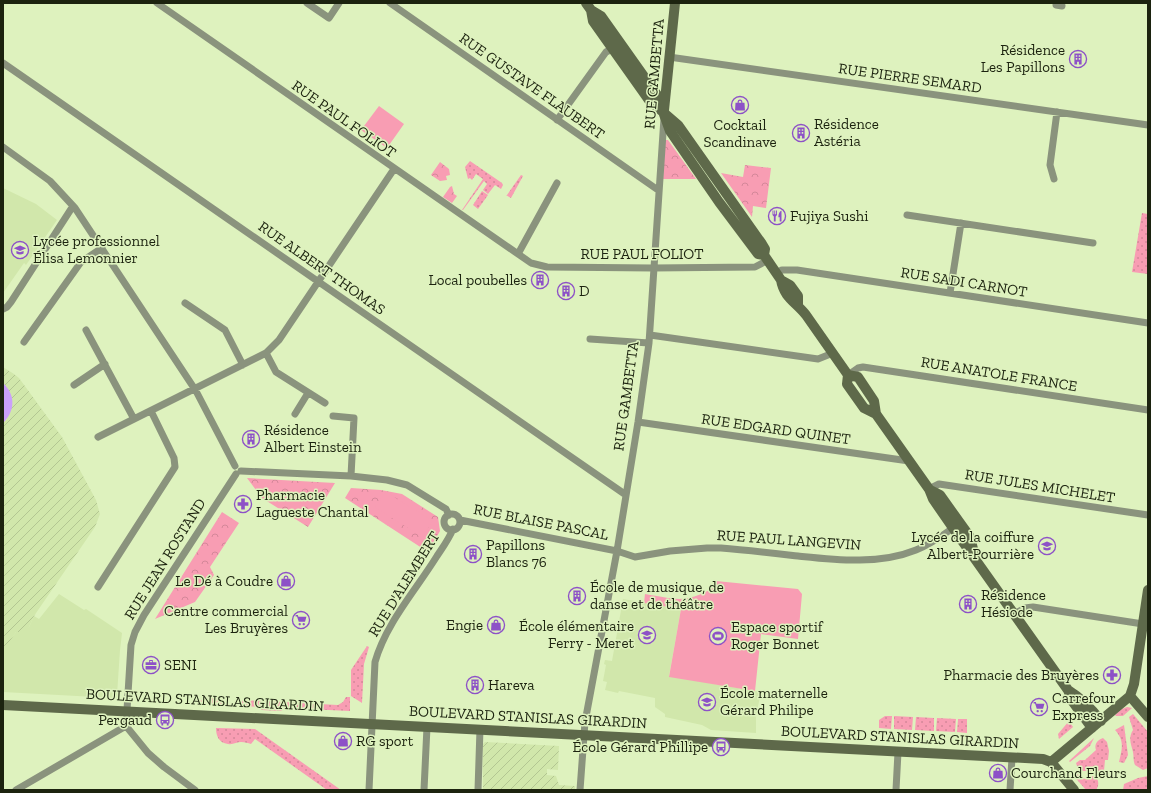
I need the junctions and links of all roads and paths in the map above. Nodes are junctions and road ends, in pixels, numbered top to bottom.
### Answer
1 (157, 3) edge
2 (307, 3) edge
3 (339, 3) edge
4 (390, 3) edge
5 (675, 3) edge
6 (589, 6) edge
7 (612, 49) junction
8 (669, 57) junction
9 (3, 63) edge
10 (1058, 112) junction
11 (664, 114) junction
12 (557, 120) junction
13 (1148, 125) edge
14 (3, 147) edge
15 (394, 169) junction
16 (1054, 179) dead end
17 (557, 183) dead end
18 (658, 190) junction
19 (74, 206) junction
20 (907, 215) dead end
21 (961, 223) junction
22 (1093, 243) dead end
23 (102, 248) junction
24 (518, 254) junction
25 (766, 258) junction
26 (653, 268) junction
27 (779, 277) junction
28 (318, 282) junction
29 (950, 293) junction
30 (185, 303) dead end
31 (3, 309) edge
32 (1148, 323) edge
33 (86, 330) dead end
34 (650, 335) junction
35 (590, 339) dead end
36 (24, 342) dead end
37 (649, 343) junction
38 (266, 353) junction
39 (833, 353) junction
40 (105, 364) junction
41 (243, 365) junction
42 (848, 374) junction
43 (74, 385) dead end
44 (195, 388) junction
45 (308, 393) junction
46 (325, 403) dead end
47 (1148, 410) edge
48 (151, 411) junction
49 (295, 414) dead end
50 (333, 416) dead end
51 (134, 419) junction
52 (638, 422) junction
53 (98, 437) dead end
54 (909, 461) junction
55 (237, 470) junction
56 (351, 476) junction
57 (929, 490) junction
58 (626, 495) junction
59 (449, 515) junction
60 (1148, 515) edge
61 (460, 520) junction
62 (953, 528) junction
63 (453, 529) junction
64 (617, 551) junction
65 (975, 557) junction
66 (98, 588) dead end
67 (1148, 590) edge
68 (1014, 614) junction
69 (1143, 624) junction
70 (1068, 690) junction
71 (1130, 696) junction
72 (3, 705) edge
73 (128, 711) junction
74 (1148, 717) edge
75 (1101, 721) junction
76 (371, 724) junction
77 (126, 726) junction
78 (426, 727) junction
79 (1092, 728) junction
80 (480, 729) junction
81 (584, 735) junction
82 (898, 752) junction
83 (1012, 758) junction
84 (1051, 762) junction
85 (16, 790) edge
86 (196, 790) edge
87 (369, 790) edge
88 (424, 790) edge
89 (478, 790) edge
90 (580, 790) edge
91 (896, 790) edge
92 (1010, 790) edge
93 (1074, 790) edge

1 - 15 street, RUE PAUL FOLIOT
2 - 3 street
4 - 12 street, RUE GUSTAVE FLAUBERT
5 - 8 main road, RUE GAMBETTA
6 - 7 main road
6 - 11 main road
7 - 11 main road
7 - 12 street
8 - 10 street, RUE PIERRE SEMARD
8 - 11 main road, RUE GAMBETTA
9 - 28 street, RUE ALBERT THOMAS
10 - 13 street, RUE PIERRE SEMARD
10 - 16 street
11 - 18 street, RUE GAMBETTA
11 - 25 main road
11 - 25 main road
12 - 18 street, RUE GUSTAVE FLAUBERT
14 - 19 street
15 - 24 street, RUE PAUL FOLIOT
15 - 28 street
17 - 24 street
18 - 26 street, RUE GAMBETTA
19 - 23 street
19 - 31 street
20 - 21 street
21 - 22 street
21 - 29 street
23 - 36 street
23 - 44 street
24 - 26 street, RUE PAUL FOLIOT
25 - 26 street, RUE PAUL FOLIOT
25 - 27 main road
26 - 34 street, RUE GAMBETTA
27 - 29 street, RUE SADI CARNOT
27 - 39 main road
28 - 38 street
28 - 58 street, RUE ALBERT THOMAS
29 - 32 street, RUE SADI CARNOT
30 - 41 street
33 - 40 street
34 - 37 street, RUE GAMBETTA
34 - 39 street
35 - 37 street
37 - 52 street, RUE GAMBETTA
38 - 41 street
38 - 45 street
39 - 42 main road
40 - 43 street
40 - 51 street
41 - 44 street
42 - 47 street, RUE ANATOLE FRANCE
42 - 54 main road
44 - 48 street
44 - 55 street
45 - 46 street
45 - 49 street
48 - 51 street
48 - 66 street
50 - 56 street
51 - 53 street
52 - 54 street, RUE EDGARD QUINET
52 - 58 street, RUE GAMBETTA
54 - 57 main road
55 - 56 street
55 - 73 street, RUE JEAN ROSTAND
56 - 59 street
57 - 60 street, RUE JULES MICHELET
57 - 62 main road
57 - 65 main road
58 - 64 street, RUE GAMBETTA
59 - 61 street
59 - 63 street
61 - 63 street
61 - 64 street, RUE BLAISE PASCAL
62 - 64 street, RUE PAUL LANGEVIN
62 - 65 main road
63 - 76 street, RUE D'ALEMBERT
64 - 81 street, RUE GAMBETTA
65 - 68 main road
67 - 69 main road
68 - 69 street
68 - 70 main road
69 - 71 main road
70 - 75 main road
70 - 79 main road
71 - 74 main road
71 - 75 main road
72 - 73 main road, BOULEVARD STANISLAS GIRARDIN
73 - 76 main road, BOULEVARD STANISLAS GIRARDIN
73 - 77 street, RUE JEAN ROSTAND
75 - 79 main road
76 - 78 main road, BOULEVARD STANISLAS GIRARDIN
76 - 87 street, RUE D'ALEMBERT
77 - 85 street
77 - 86 street
78 - 80 main road, BOULEVARD STANISLAS GIRARDIN
78 - 88 street
79 - 84 main road
80 - 81 main road, BOULEVARD STANISLAS GIRARDIN
80 - 89 street
81 - 82 main road, BOULEVARD STANISLAS GIRARDIN
81 - 90 street, RUE GAMBETTA
82 - 83 main road, BOULEVARD STANISLAS GIRARDIN
82 - 91 street
83 - 84 main road, BOULEVARD STANISLAS GIRARDIN
83 - 92 street
84 - 93 main road

